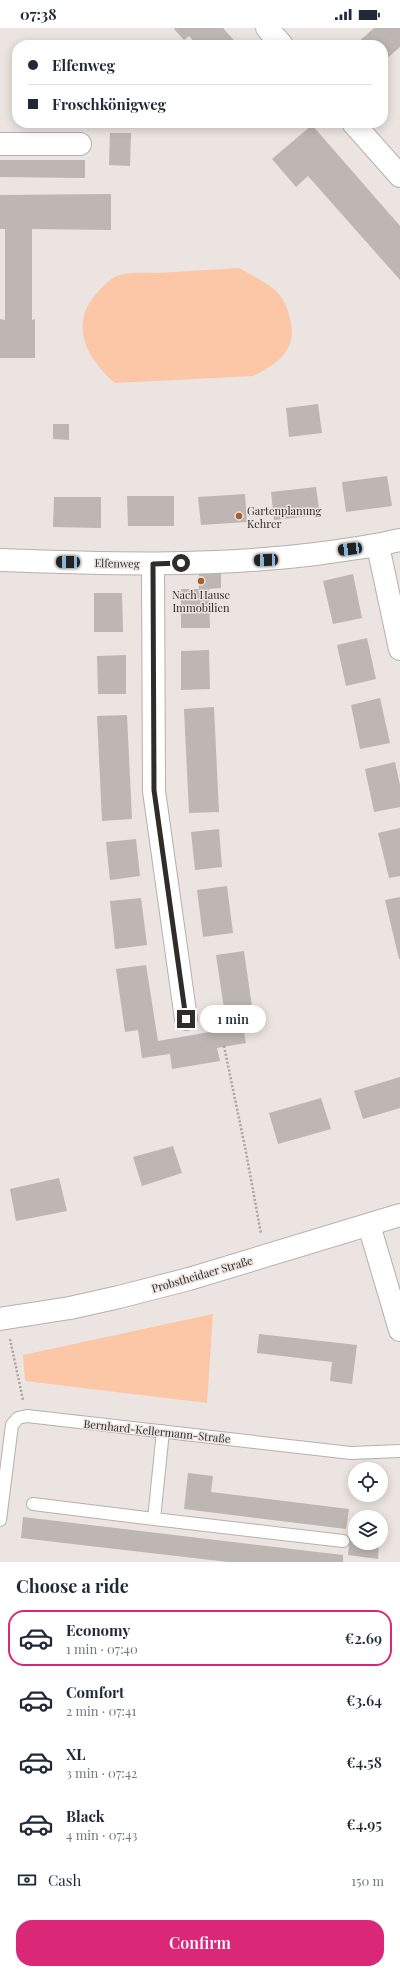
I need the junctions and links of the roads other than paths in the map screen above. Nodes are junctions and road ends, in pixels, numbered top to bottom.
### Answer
1 (267, 28) edge
2 (278, 40) edge
3 (357, 128) edge
4 (0, 144) edge
5 (80, 144) dead end
6 (400, 176) edge
7 (400, 540) edge
8 (378, 546) junction
9 (0, 560) edge
10 (153, 564) junction
11 (400, 649) edge
12 (186, 1019) dead end
13 (400, 1215) edge
14 (368, 1225) junction
15 (3, 1319) edge
16 (400, 1330) edge
17 (163, 1431) junction
18 (400, 1451) edge
19 (33, 1504) dead end
20 (154, 1519) junction
21 (0, 1520) edge
22 (343, 1541) dead end

1 - 2 street
3 - 6 street
4 - 5 street
7 - 8 street, Elfenweg
8 - 10 street, Elfenweg
8 - 11 street
9 - 10 street, Elfenweg
10 - 12 street
13 - 14 street, Probstheidaer Straße
14 - 15 street, Probstheidaer Straße
14 - 16 street
17 - 18 lane, Bernhard-Kellermann-Straße
17 - 20 lane
17 - 21 lane, Bernhard-Kellermann-Straße
19 - 20 lane
20 - 22 lane

